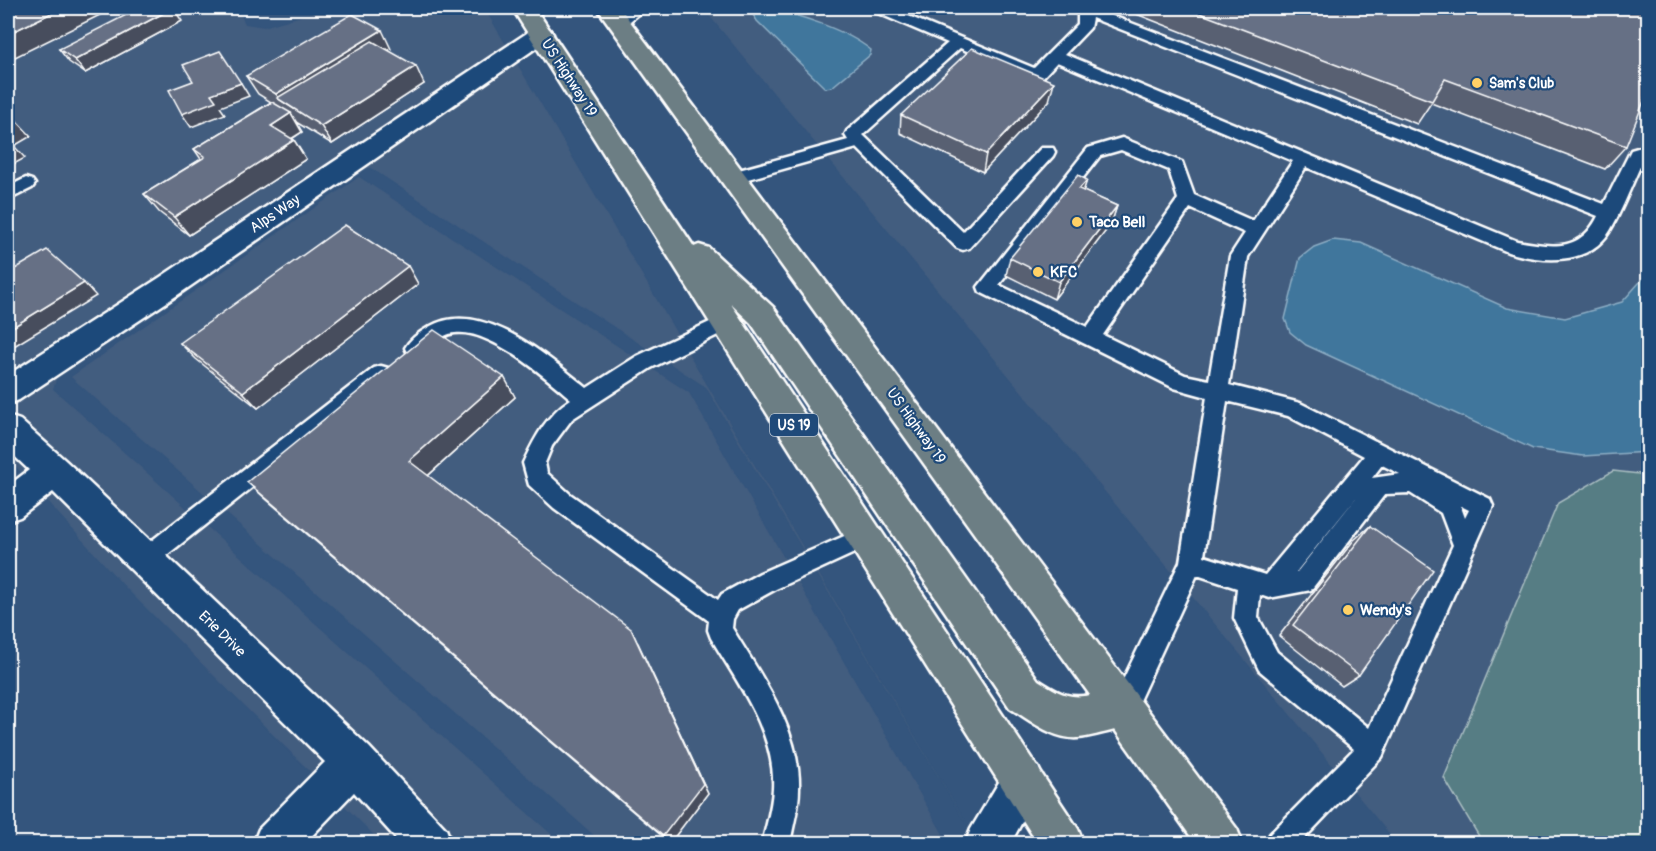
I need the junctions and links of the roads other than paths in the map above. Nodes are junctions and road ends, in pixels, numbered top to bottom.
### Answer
1 (878, 8) edge
2 (1085, 9) edge
3 (623, 12) edge
4 (533, 21) edge
5 (958, 42) junction
6 (1055, 56) junction
7 (860, 142) junction
8 (1648, 151) edge
9 (1047, 152) dead end
10 (1303, 159) junction
11 (734, 177) junction
12 (26, 184) dead end
13 (8, 194) edge
14 (1187, 199) junction
15 (1609, 213) junction
16 (663, 222) junction
17 (1256, 230) junction
18 (727, 322) junction
19 (1090, 338) junction
20 (8, 391) edge
21 (1218, 391) junction
22 (586, 399) junction
23 (8, 430) edge
24 (1379, 453) junction
25 (54, 471) junction
26 (8, 506) edge
27 (866, 537) junction
28 (1464, 545) junction
29 (145, 559) junction
30 (1191, 563) junction
31 (1259, 584) junction
32 (721, 616) junction
33 (1122, 709) junction
34 (1373, 748) junction
35 (354, 762) junction
36 (1023, 782) junction
37 (274, 843) edge
38 (431, 843) edge
39 (776, 843) edge
40 (986, 843) edge
41 (1063, 843) edge
42 (1222, 843) edge
43 (1281, 843) edge

1 - 5 lane
2 - 6 lane
2 - 15 lane
3 - 11 highway, US Highway 19
4 - 16 highway, US Highway 19 / US 19
4 - 20 street, Alps Way
5 - 6 lane
5 - 7 lane
6 - 10 lane
7 - 9 lane
7 - 11 lane
8 - 15 lane
10 - 15 lane
10 - 17 lane
11 - 33 highway, US Highway 19
12 - 13 lane
14 - 17 lane
14 - 19 lane
14 - 19 lane
16 - 18 highway, US Highway 19 / US 19
16 - 33 highway
17 - 21 lane
18 - 22 lane
18 - 27 highway, US Highway 19 / US 19
19 - 21 lane
21 - 24 lane
21 - 30 lane
22 - 29 lane
22 - 32 lane
23 - 25 street, Erie Drive
24 - 28 lane
24 - 31 lane
25 - 26 street
25 - 29 street, Erie Drive
27 - 32 lane
27 - 36 highway, US Highway 19 / US 19
28 - 31 lane
28 - 34 lane
29 - 35 street, Erie Drive
30 - 31 lane
30 - 33 lane
31 - 34 lane
32 - 39 lane
33 - 42 highway, US Highway 19
34 - 43 lane
35 - 37 street
35 - 38 street, Erie Drive
36 - 40 street
36 - 41 highway, US Highway 19 / US 19

